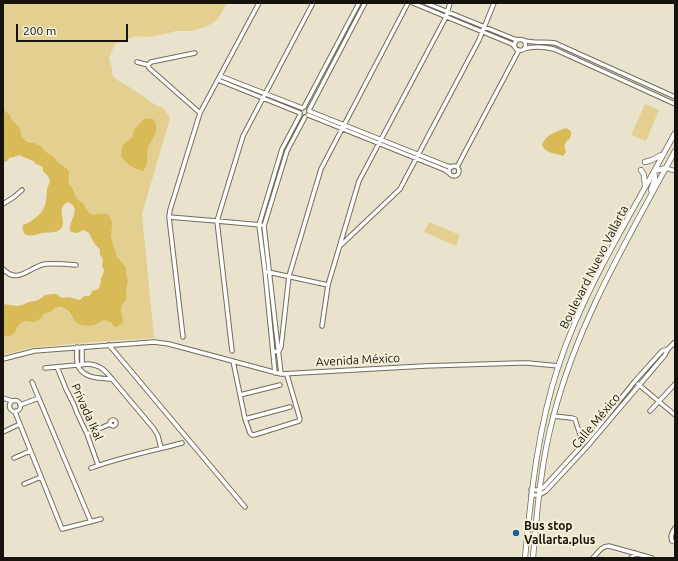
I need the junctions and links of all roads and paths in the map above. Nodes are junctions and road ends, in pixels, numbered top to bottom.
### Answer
1 (259, 3) edge
2 (313, 3) edge
3 (359, 3) edge
4 (365, 3) edge
5 (408, 3) edge
6 (413, 3) edge
7 (426, 3) edge
8 (450, 3) edge
9 (494, 3) edge
10 (448, 12) junction
11 (446, 17) junction
12 (484, 27) junction
13 (482, 32) junction
14 (518, 40) junction
15 (523, 40) junction
16 (556, 43) junction
17 (515, 46) junction
18 (524, 49) junction
19 (554, 49) junction
20 (519, 50) junction
21 (196, 53) dead end
22 (137, 62) dead end
23 (148, 65) junction
24 (606, 66) junction
25 (604, 72) junction
26 (220, 76) junction
27 (218, 80) junction
28 (659, 90) junction
29 (265, 93) junction
30 (657, 96) junction
31 (675, 97) edge
32 (262, 98) junction
33 (674, 104) edge
34 (303, 108) junction
35 (200, 113) junction
36 (308, 113) junction
37 (300, 114) junction
38 (343, 127) junction
39 (675, 133) edge
40 (380, 142) junction
41 (675, 151) edge
42 (663, 155) junction
43 (417, 156) junction
44 (645, 162) dead end
45 (658, 164) junction
46 (454, 167) junction
47 (664, 168) junction
48 (641, 170) dead end
49 (675, 171) edge
50 (654, 172) junction
51 (449, 173) junction
52 (645, 187) junction
53 (22, 190) dead end
54 (648, 200) junction
55 (3, 204) edge
56 (169, 217) junction
57 (217, 221) junction
58 (259, 225) junction
59 (264, 226) junction
60 (339, 247) junction
61 (76, 265) dead end
62 (3, 269) edge
63 (265, 272) junction
64 (270, 272) junction
65 (289, 276) junction
66 (328, 285) junction
67 (322, 326) dead end
68 (277, 336) junction
69 (283, 336) junction
70 (183, 337) dead end
71 (675, 342) edge
72 (109, 345) junction
73 (79, 347) junction
74 (668, 349) junction
75 (232, 351) dead end
76 (279, 351) junction
77 (273, 352) junction
78 (3, 359) edge
79 (233, 361) junction
80 (80, 365) junction
81 (559, 366) junction
82 (57, 367) junction
83 (45, 368) dead end
84 (275, 373) junction
85 (282, 374) junction
86 (287, 375) junction
87 (112, 379) junction
88 (32, 382) dead end
89 (635, 382) junction
90 (675, 384) edge
91 (280, 385) dead end
92 (639, 385) junction
93 (240, 395) junction
94 (3, 398) edge
95 (39, 398) junction
96 (12, 401) junction
97 (659, 402) junction
98 (20, 405) junction
99 (3, 406) edge
100 (290, 407) dead end
101 (9, 409) junction
102 (15, 412) junction
103 (650, 412) dead end
104 (675, 415) edge
105 (553, 416) junction
106 (245, 419) junction
107 (20, 424) junction
108 (110, 424) dead end
109 (3, 432) edge
110 (87, 434) junction
111 (182, 443) dead end
112 (583, 444) junction
113 (161, 448) junction
114 (30, 450) junction
115 (14, 458) dead end
116 (98, 465) junction
117 (91, 468) dead end
118 (41, 477) junction
119 (24, 484) dead end
120 (531, 492) junction
121 (539, 493) junction
122 (245, 507) dead end
123 (101, 519) dead end
124 (91, 522) junction
125 (675, 528) edge
126 (675, 542) edge
127 (635, 553) junction
128 (525, 558) edge
129 (533, 558) edge
130 (593, 558) edge
131 (631, 558) edge
132 (652, 558) edge

1 - 26 street
2 - 29 street
3 - 34 street
4 - 36 street
5 - 38 street
6 - 11 street
7 - 10 street
8 - 10 street
9 - 12 street
10 - 11 street
10 - 12 street
11 - 13 street
11 - 40 street
12 - 13 street
12 - 14 street
13 - 17 street
13 - 43 street
14 - 15 street
14 - 17 street
15 - 16 street
15 - 18 street
16 - 19 street
16 - 24 street
17 - 20 street
18 - 19 street
18 - 20 street
19 - 25 street
20 - 46 street
21 - 23 street
22 - 23 street
23 - 35 street
24 - 25 street
24 - 28 street
25 - 30 street
26 - 27 street
26 - 29 street
27 - 32 street
27 - 35 street
28 - 30 street
28 - 31 street
29 - 32 street
29 - 34 street
30 - 33 street
31 - 33 street
32 - 37 street
32 - 57 street
34 - 36 street
34 - 37 street
35 - 56 street
36 - 37 street
36 - 38 street
36 - 59 street
37 - 58 street
38 - 40 street
38 - 65 street
39 - 42 main road, Boulevard Nuevo Vallarta
40 - 43 street
40 - 60 street
41 - 47 main road, Boulevard Nuevo Vallarta
42 - 44 main road
42 - 45 main road, Boulevard Nuevo Vallarta
43 - 46 street
43 - 51 street
43 - 60 street
45 - 47 main road
45 - 50 main road, Boulevard Nuevo Vallarta
46 - 51 street
46 - 51 street
47 - 49 street
47 - 50 main road
47 - 54 main road, Boulevard Nuevo Vallarta
48 - 52 main road
50 - 52 main road, Boulevard Nuevo Vallarta
50 - 54 main road
52 - 81 main road, Boulevard Nuevo Vallarta
53 - 55 street
54 - 105 main road, Boulevard Nuevo Vallarta
56 - 57 street
56 - 70 street
57 - 58 street
57 - 75 street
58 - 59 street
58 - 63 street
59 - 64 street
60 - 66 street
61 - 62 street
63 - 64 street
63 - 77 street
64 - 65 street
64 - 68 street
65 - 66 street
65 - 69 street
66 - 67 street
68 - 69 street
68 - 76 street
69 - 76 street
71 - 74 street, Calle México
72 - 73 street, Avenida México
72 - 79 street, Avenida México
72 - 122 street
73 - 78 street, Avenida México
73 - 80 street
74 - 89 street, Calle México
74 - 92 street, Calle México
76 - 77 street
76 - 85 street
77 - 84 street
79 - 84 street, Avenida México
79 - 93 street
80 - 82 street, Privada Ikal
80 - 87 street, Privada Ikal
80 - 87 street, Privada Ikal
81 - 86 street, Avenida México
81 - 120 main road, Boulevard Nuevo Vallarta
82 - 83 street, Privada Ikal
82 - 110 street, Privada Ikal
84 - 85 street, Avenida México
85 - 86 street, Avenida México
86 - 106 street
87 - 113 street, Privada Ikal
88 - 95 street
89 - 92 street
89 - 112 street, Calle México
90 - 97 street
91 - 93 street
92 - 97 street
92 - 121 street, Calle México
93 - 106 street
94 - 96 street
95 - 98 street
95 - 124 street
96 - 98 street
96 - 101 street
97 - 103 street
97 - 104 street
98 - 102 street
99 - 101 street
100 - 106 street
101 - 102 street
102 - 107 street
105 - 112 street
105 - 121 main road, Boulevard Nuevo Vallarta
107 - 109 street
107 - 114 street
108 - 110 street
110 - 116 street, Privada Ikal
111 - 113 street
112 - 121 street, Calle México
113 - 116 street
114 - 115 street
114 - 118 street
116 - 117 street
118 - 119 street
118 - 124 street
120 - 121 street
120 - 128 main road, Boulevard Nuevo Vallarta
121 - 129 main road, Boulevard Nuevo Vallarta
123 - 124 street
125 - 126 street
127 - 130 street
127 - 131 street
127 - 132 street

